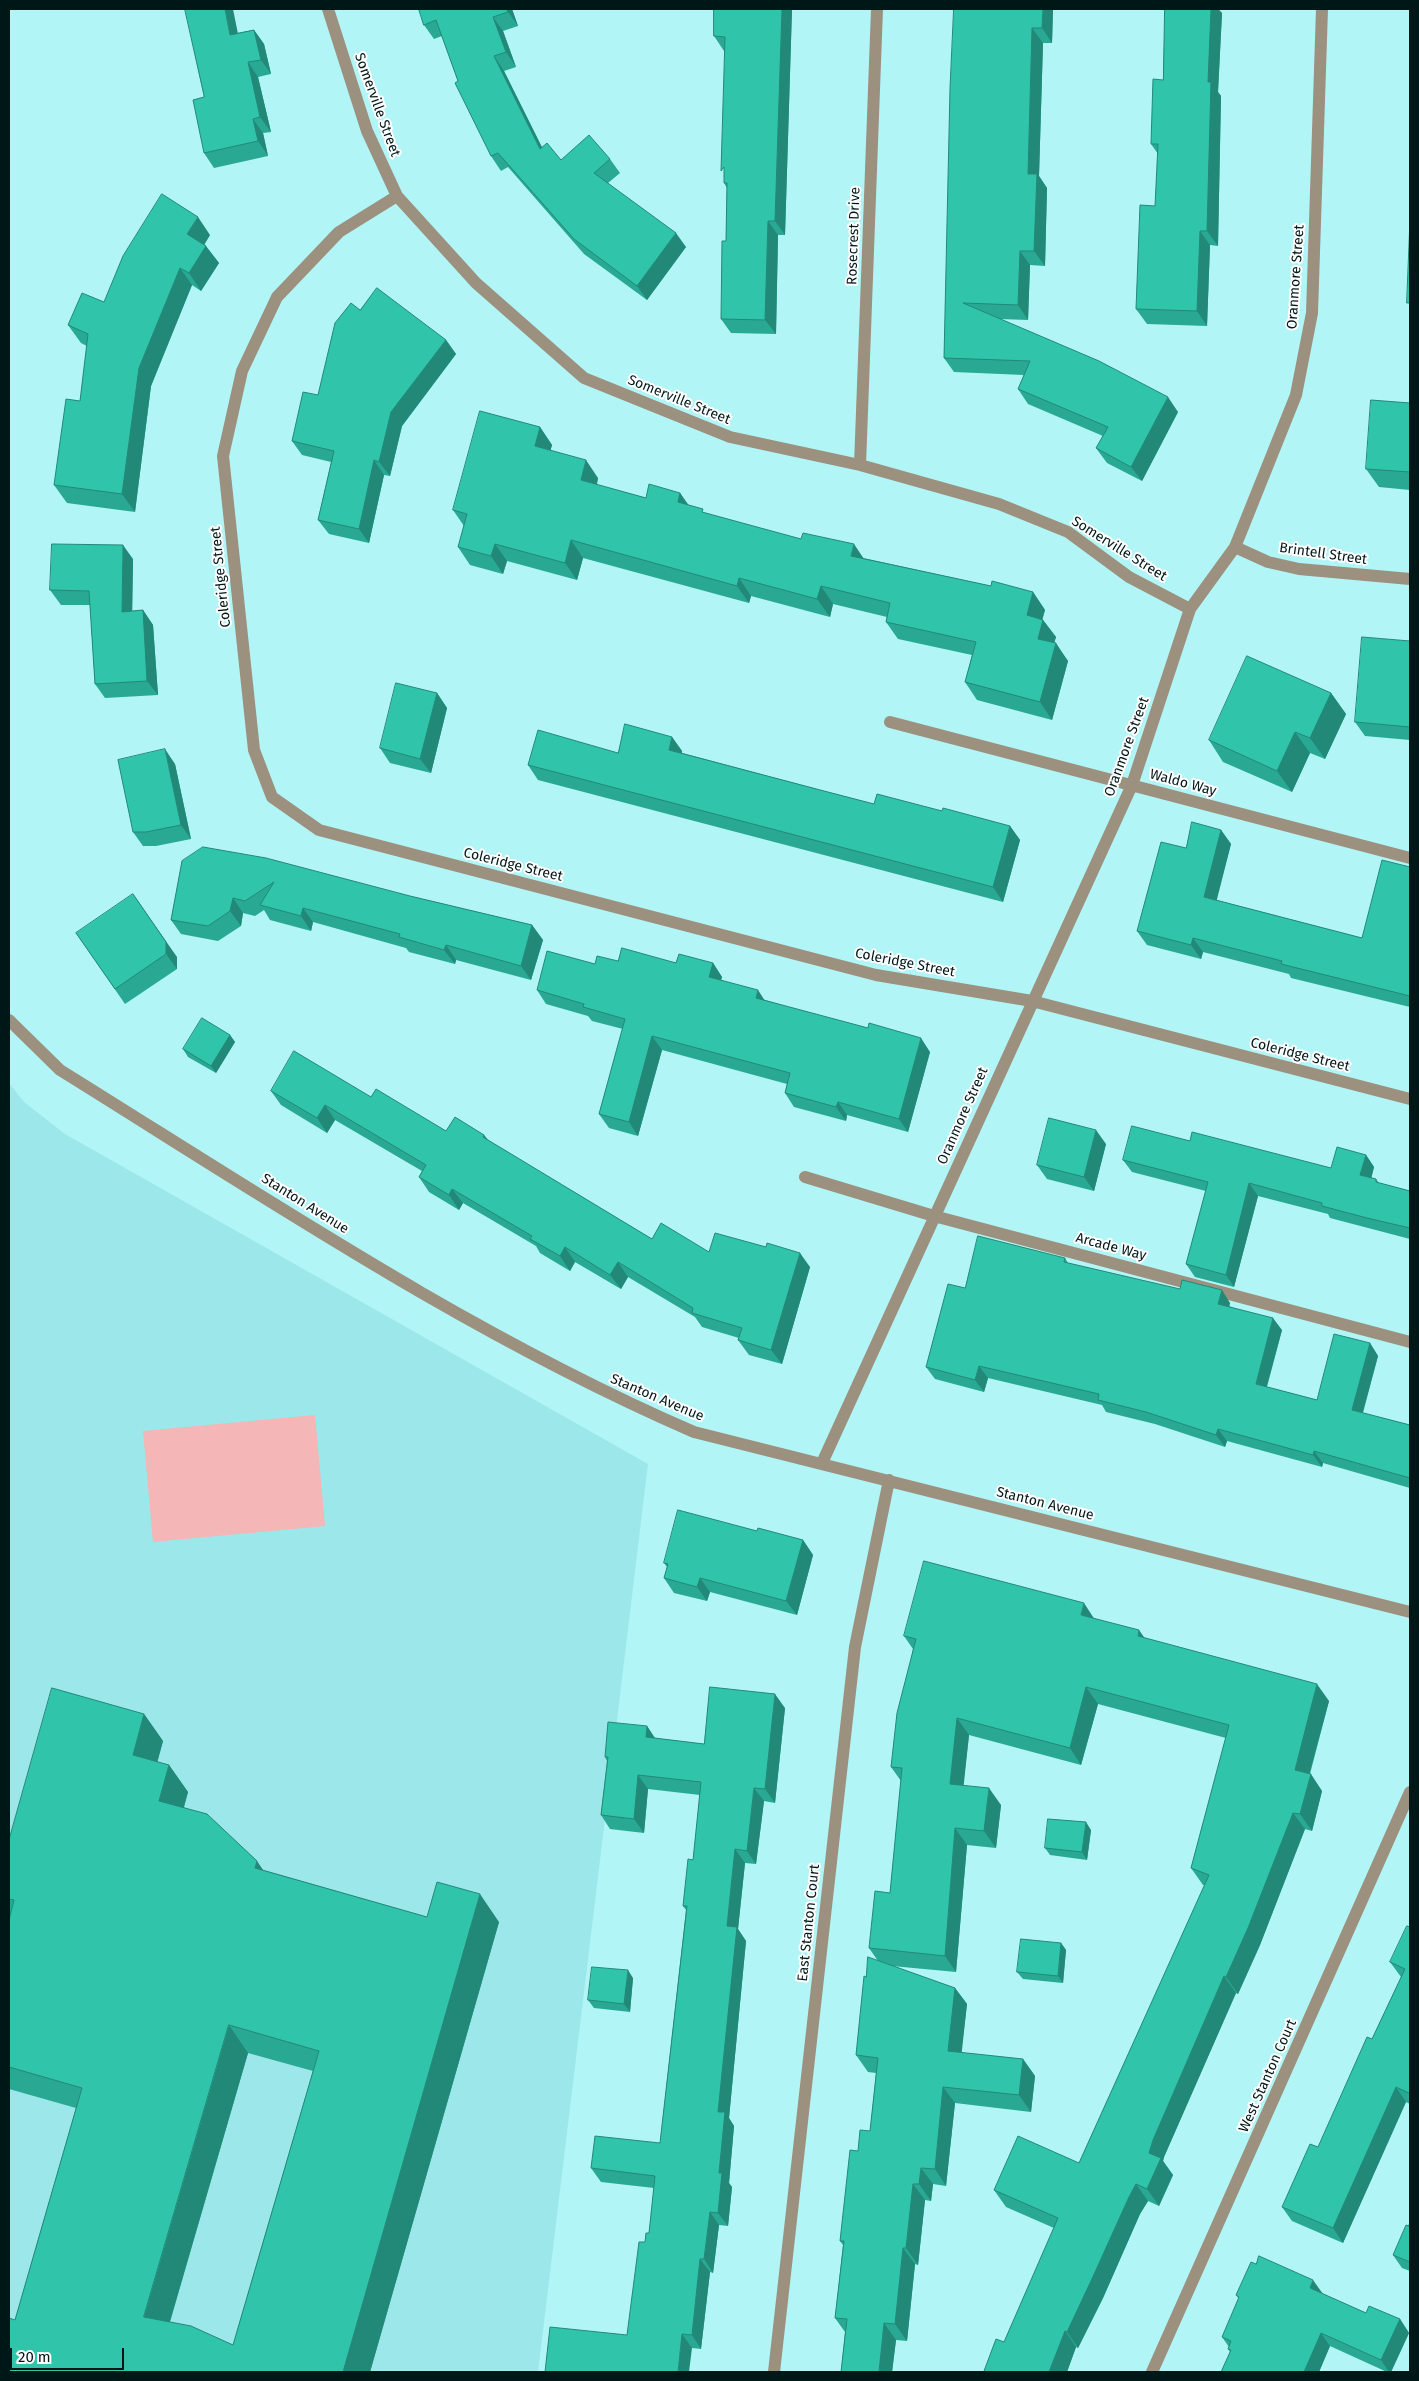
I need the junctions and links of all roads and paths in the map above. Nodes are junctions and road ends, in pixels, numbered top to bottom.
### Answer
1 (328, 9) edge
2 (877, 9) edge
3 (1322, 9) edge
4 (397, 196) junction
5 (860, 465) junction
6 (1235, 547) junction
7 (1410, 579) edge
8 (1190, 609) junction
9 (890, 722) dead end
10 (1132, 785) junction
11 (1410, 858) edge
12 (1032, 1001) junction
13 (9, 1020) edge
14 (1410, 1099) edge
15 (804, 1177) dead end
16 (934, 1216) junction
17 (1410, 1342) edge
18 (822, 1463) junction
19 (889, 1480) junction
20 (1410, 1612) edge
21 (1410, 1792) edge
22 (774, 2372) edge
23 (1152, 2372) edge

1 - 4 street, Somerville Street
2 - 5 street, Rosecrest Drive
3 - 6 street, Oranmore Street
4 - 5 street, Somerville Street
4 - 12 street, Coleridge Street
5 - 8 street, Somerville Street
6 - 7 street, Brintell Street
6 - 8 street, Oranmore Street
8 - 10 street, Oranmore Street
9 - 10 street, Waldo Way
10 - 11 street, Waldo Way
10 - 12 street, Oranmore Street
12 - 14 street, Coleridge Street
12 - 16 street, Oranmore Street
13 - 18 street, Stanton Avenue
15 - 16 street, Arcade Way
16 - 17 street, Arcade Way
16 - 18 street, Oranmore Street
18 - 19 street, Stanton Avenue
19 - 20 street, Stanton Avenue
19 - 22 street, East Stanton Court
21 - 23 street, West Stanton Court

